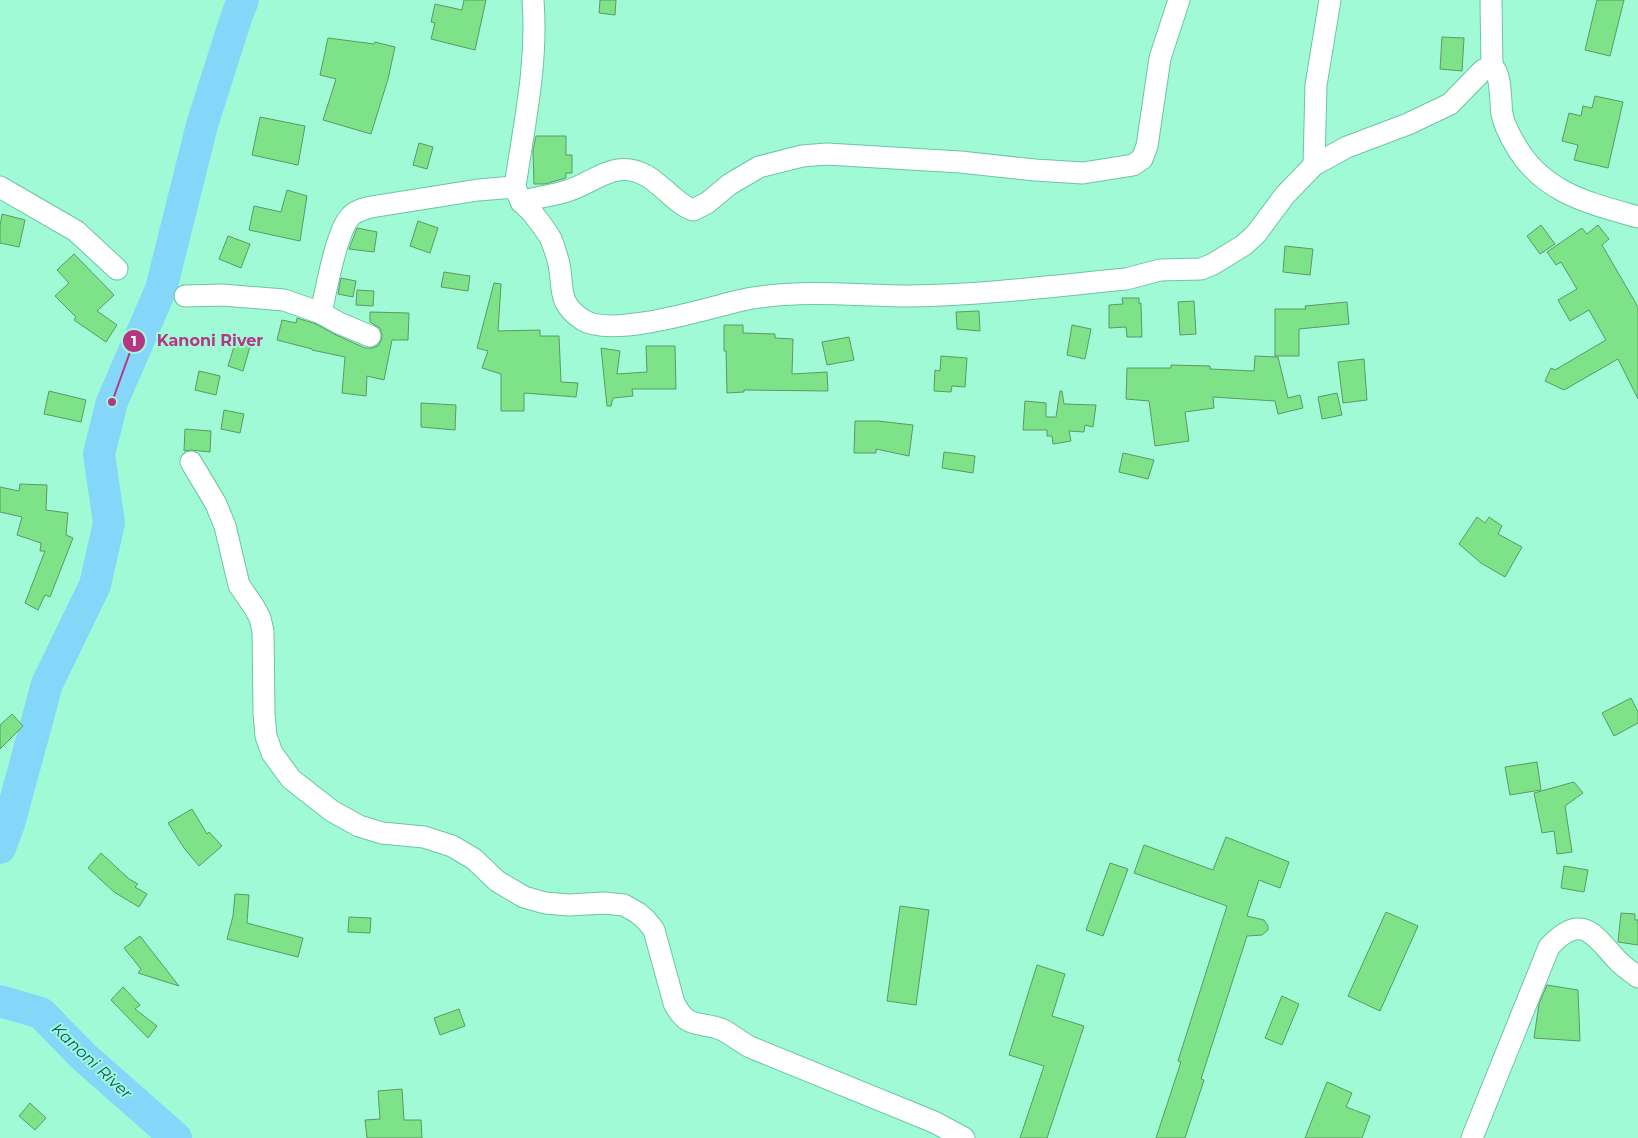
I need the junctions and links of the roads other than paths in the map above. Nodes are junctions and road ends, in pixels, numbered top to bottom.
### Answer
1 (533, 0) edge
2 (1178, 0) edge
3 (1330, 0) edge
4 (1491, 0) edge
5 (1492, 66) junction
6 (1314, 165) junction
7 (0, 188) edge
8 (518, 194) junction
9 (1638, 217) edge
10 (117, 269) dead end
11 (185, 296) dead end
12 (321, 313) junction
13 (370, 336) dead end
14 (191, 462) dead end
15 (1638, 977) edge
16 (964, 1138) edge
17 (1472, 1138) edge

1 - 8 street
2 - 8 street
3 - 6 street
4 - 5 street
5 - 6 street
5 - 9 street
6 - 8 street
7 - 10 street
8 - 12 street
11 - 12 street
12 - 13 street
14 - 16 street
15 - 17 street

